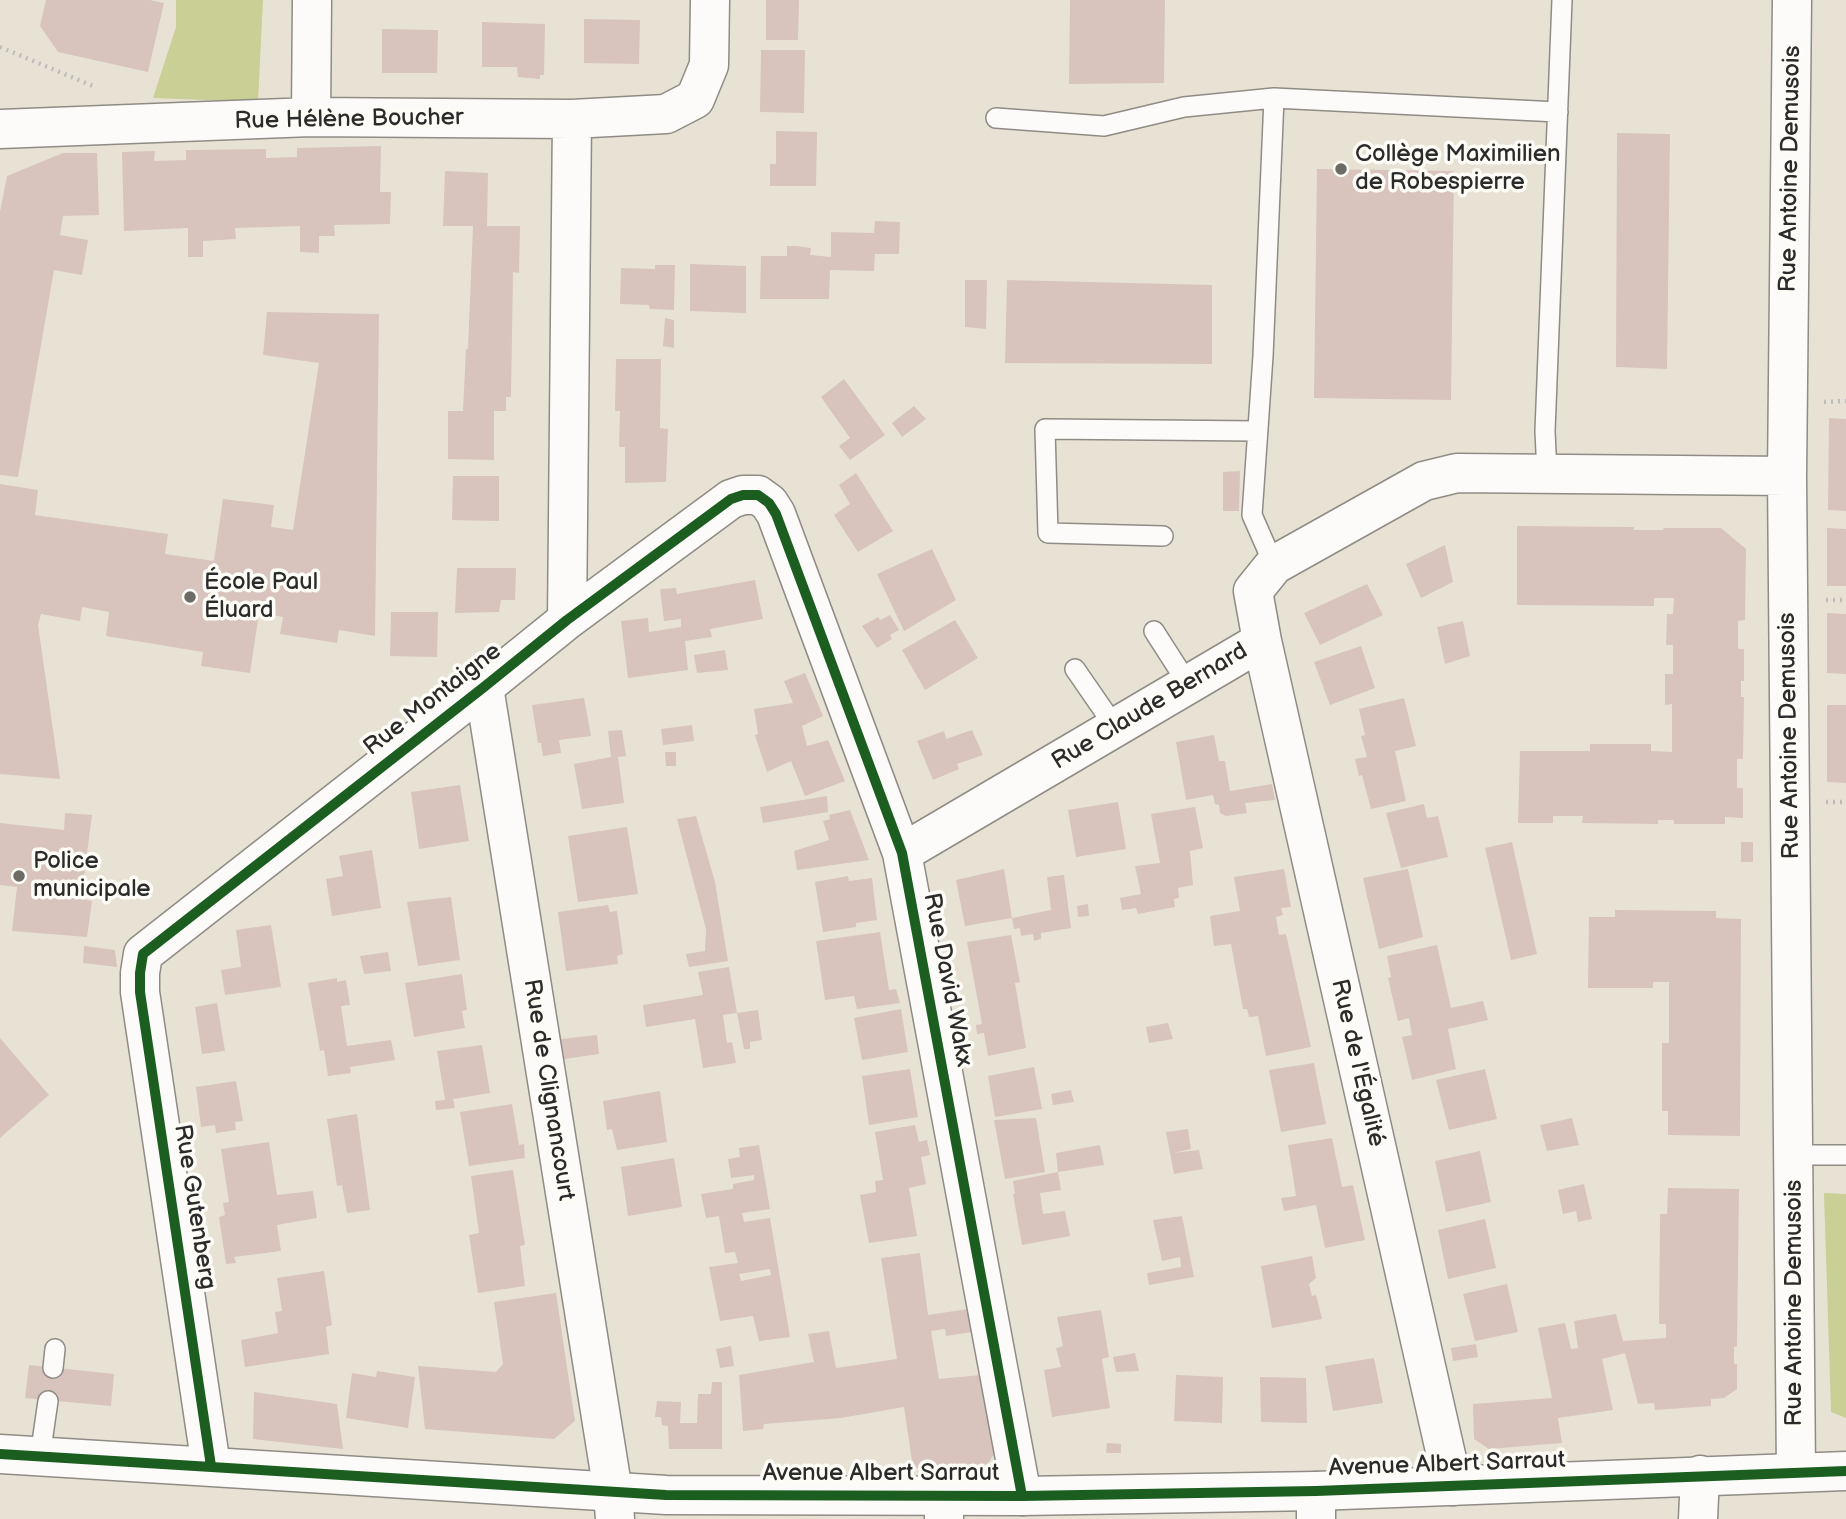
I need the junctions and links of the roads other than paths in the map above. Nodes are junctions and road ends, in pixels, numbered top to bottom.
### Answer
1 (312, 0) edge
2 (710, 0) edge
3 (1562, 0) edge
4 (1793, 0) edge
5 (1274, 99) junction
6 (1558, 113) junction
7 (311, 117) junction
8 (996, 118) dead end
9 (572, 119) junction
10 (0, 129) edge
11 (1258, 431) junction
12 (1547, 474) junction
13 (1787, 475) junction
14 (758, 495) joint
15 (1163, 536) dead end
16 (1273, 565) junction
17 (567, 620) junction
18 (1154, 631) dead end
19 (1262, 640) junction
20 (1075, 669) dead end
21 (1188, 684) junction
22 (484, 687) junction
23 (1115, 727) junction
24 (902, 853) junction
25 (143, 954) joint
26 (1794, 1154) junction
27 (1846, 1155) edge
28 (48, 1401) dead end
29 (0, 1454) edge
30 (40, 1456) junction
31 (211, 1466) junction
32 (1846, 1471) edge
33 (1796, 1472) junction
34 (1700, 1475) junction
35 (1453, 1486) junction
36 (1022, 1496) junction
37 (614, 1505) edge
38 (1316, 1505) edge
39 (944, 1507) edge
40 (1698, 1519) edge

1 - 7 street
2 - 9 street, Rue Hélène Boucher
3 - 6 lane
4 - 13 street, Rue Antoine Demusois
5 - 6 lane
5 - 8 lane
5 - 11 lane
6 - 12 lane
7 - 9 street, Rue Hélène Boucher
7 - 10 street, Rue Hélène Boucher
9 - 17 street
11 - 15 lane
11 - 16 lane
12 - 13 street, Rue Claude Bernard
12 - 16 street, Rue Claude Bernard
13 - 26 street, Rue Antoine Demusois
14 - 17 street, Rue Montaigne
14 - 24 street, Rue David Wakx
16 - 19 street, Rue Claude Bernard
17 - 22 street, Rue Montaigne
18 - 21 lane
19 - 21 street, Rue Claude Bernard
19 - 35 street, Rue de l'Égalité
20 - 23 lane
21 - 23 street, Rue Claude Bernard
22 - 25 street, Rue Montaigne
22 - 37 street, Rue de Clignancourt
23 - 24 street, Rue Claude Bernard
24 - 36 street, Rue David Wakx
25 - 31 street, Rue Gutenberg
26 - 27 lane
26 - 33 street, Rue Antoine Demusois
28 - 30 lane
29 - 30 street, Avenue Albert Sarraut
30 - 31 street, Avenue Albert Sarraut
31 - 37 street, Avenue Albert Sarraut
32 - 33 street, Avenue Albert Sarraut
33 - 34 street, Avenue Albert Sarraut
34 - 35 street, Avenue Albert Sarraut
34 - 40 street
35 - 38 street, Avenue Albert Sarraut
36 - 38 street, Avenue Albert Sarraut
36 - 39 street, Avenue Albert Sarraut
37 - 39 street, Avenue Albert Sarraut

